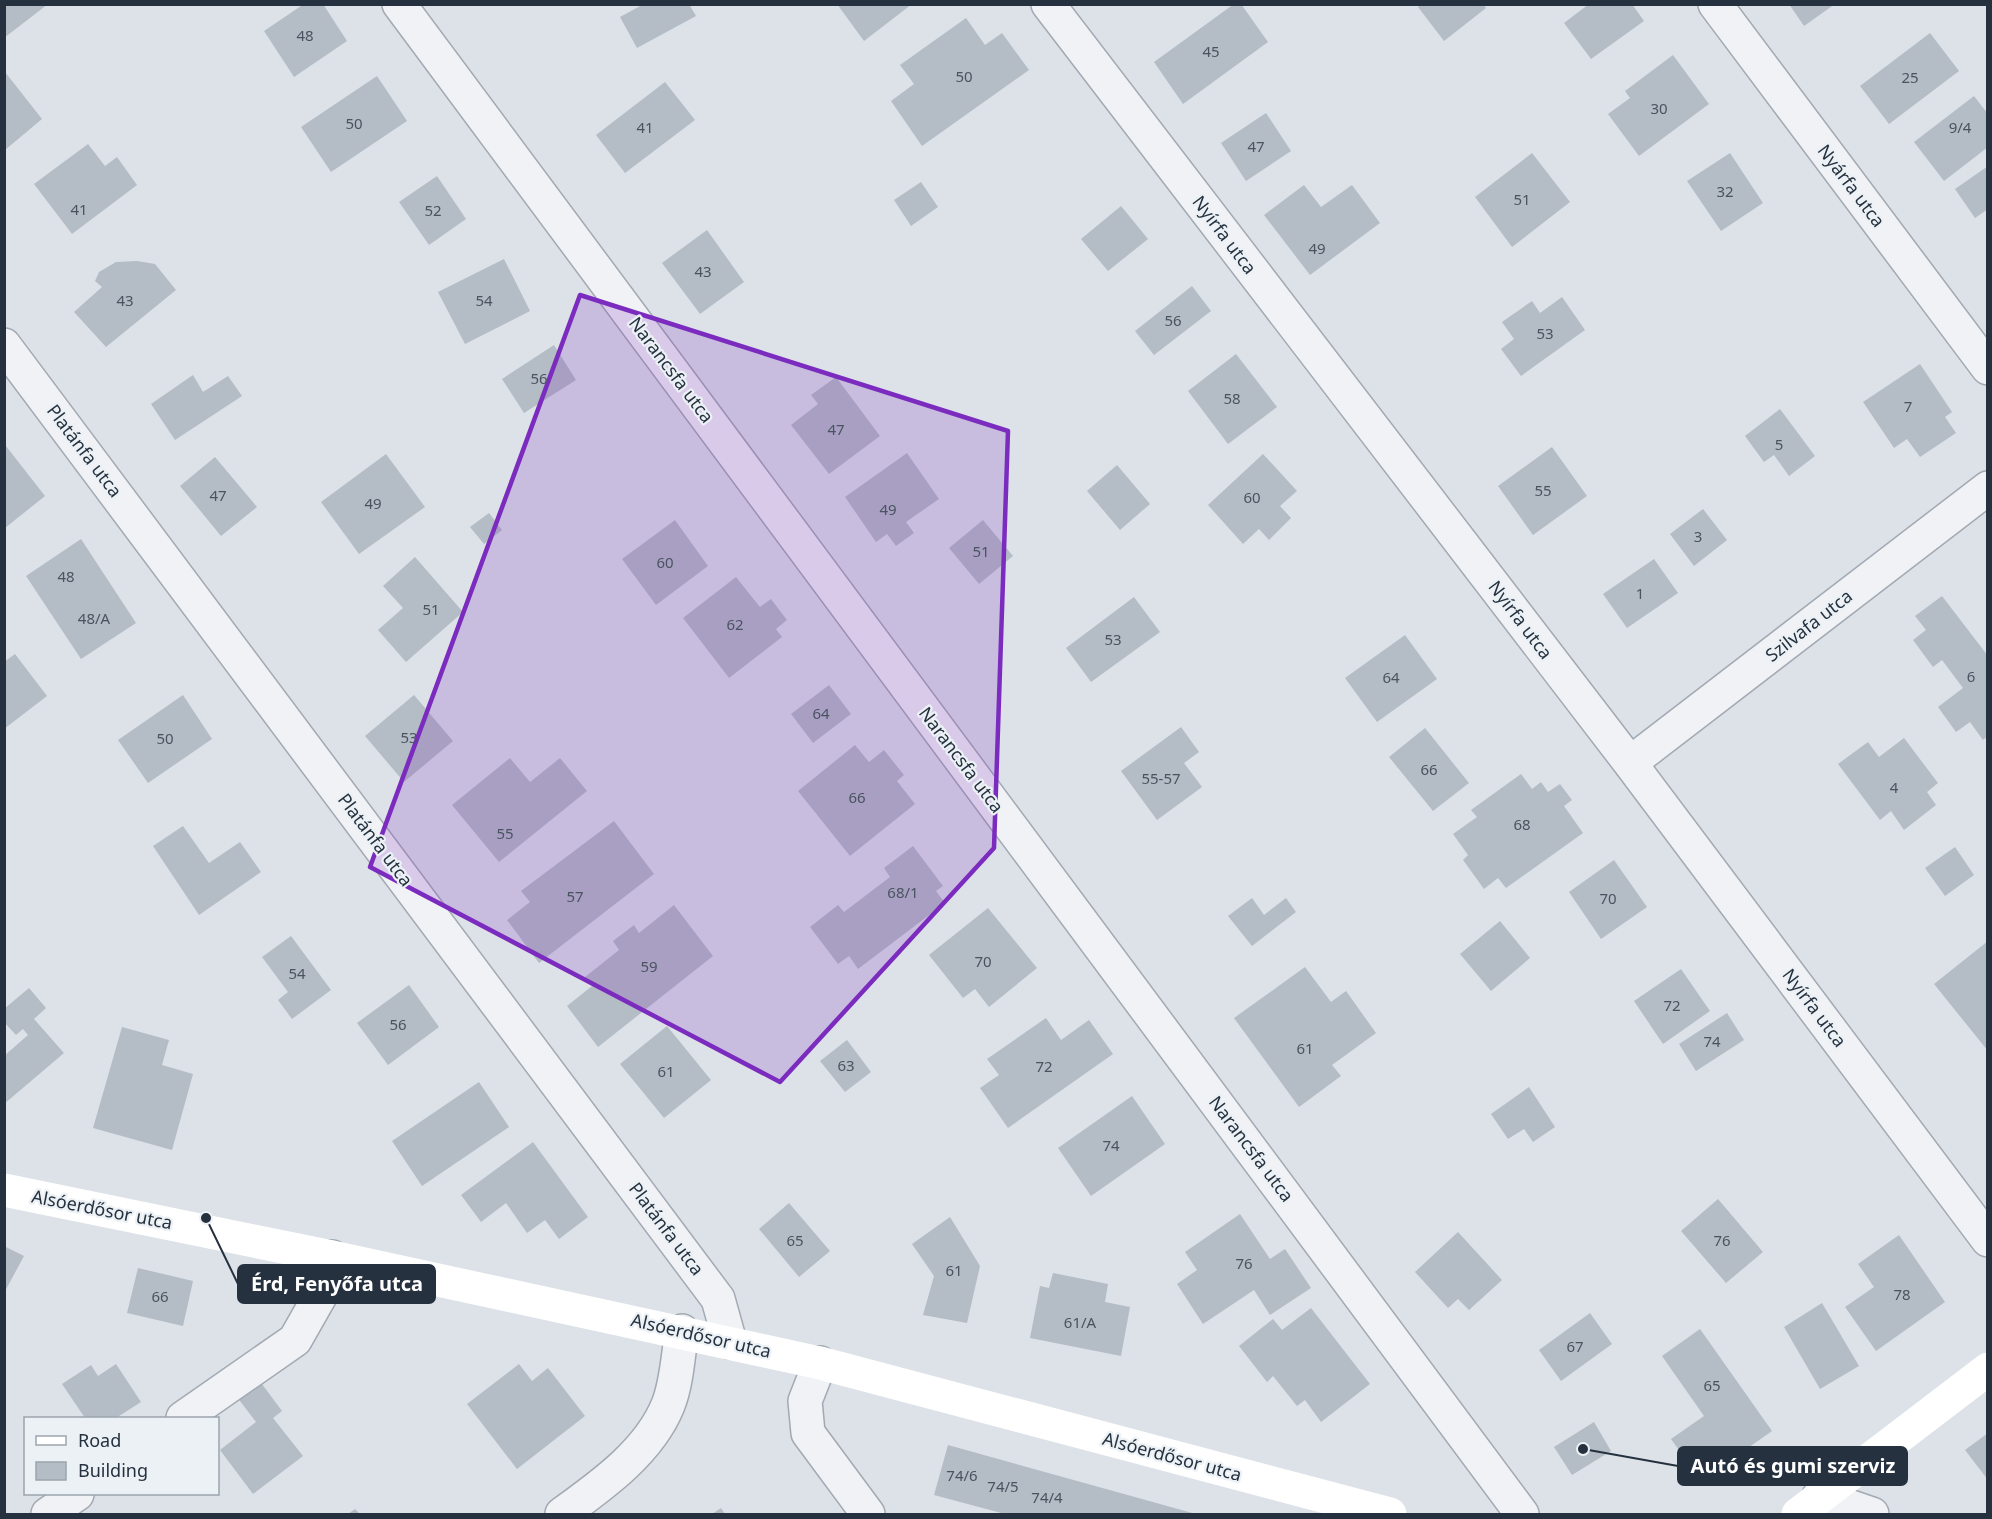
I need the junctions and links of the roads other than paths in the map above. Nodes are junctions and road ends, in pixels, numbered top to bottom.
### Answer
1 (399, 4) edge
2 (1048, 4) edge
3 (1714, 4) edge
4 (4, 345) edge
5 (1988, 368) edge
6 (1988, 488) edge
7 (1630, 763) junction
8 (4, 1190) edge
9 (1988, 1240) edge
10 (332, 1257) junction
11 (682, 1331) junction
12 (730, 1342) junction
13 (820, 1363) junction
14 (1988, 1369) edge
15 (186, 1417) edge
16 (76, 1495) edge
17 (1809, 1505) edge
18 (48, 1515) edge
19 (562, 1515) edge
20 (868, 1515) edge
21 (1390, 1515) edge
22 (1522, 1515) edge
23 (1872, 1515) edge

1 - 22 street, Narancsfa utca
2 - 7 street, Nyírfa utca
3 - 5 street, Nyárfa utca
4 - 12 street, Platánfa utca
6 - 7 street, Szilvafa utca
7 - 9 street, Nyírfa utca
8 - 10 street, Alsóerdősor utca
10 - 11 street, Alsóerdősor utca
10 - 15 street
11 - 12 street, Alsóerdősor utca
11 - 19 street
12 - 13 street, Alsóerdősor utca
13 - 20 street
13 - 21 street, Alsóerdősor utca
14 - 17 street
16 - 18 street
17 - 23 street

